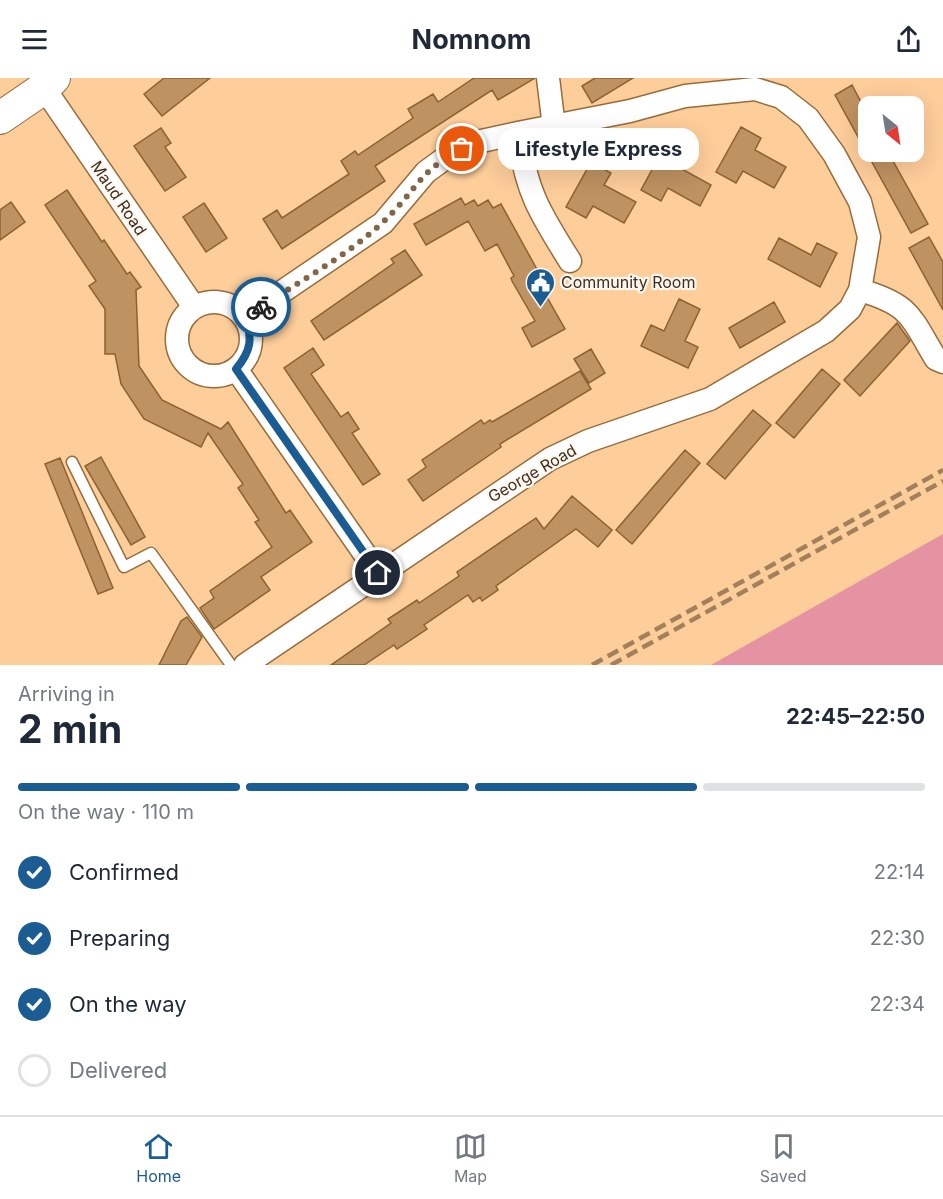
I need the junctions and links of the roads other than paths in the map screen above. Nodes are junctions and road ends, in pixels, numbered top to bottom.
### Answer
1 (548, 78) edge
2 (49, 83) edge
3 (756, 83) edge
4 (0, 118) edge
5 (554, 126) junction
6 (518, 133) junction
7 (570, 261) dead end
8 (860, 290) junction
9 (194, 307) junction
10 (245, 317) junction
11 (943, 362) edge
12 (236, 369) junction
13 (72, 462) dead end
14 (378, 573) junction
15 (231, 665) edge
16 (245, 665) edge

1 - 5 street
2 - 4 main road
2 - 9 street, Maud Road
3 - 5 street, George Road
3 - 8 street, George Road
5 - 6 street, George Road
6 - 7 street
6 - 10 street, George Road
8 - 11 street
8 - 14 street, George Road
9 - 10 street
9 - 12 street
10 - 12 street
12 - 14 street
13 - 15 lane
14 - 16 street, George Road

